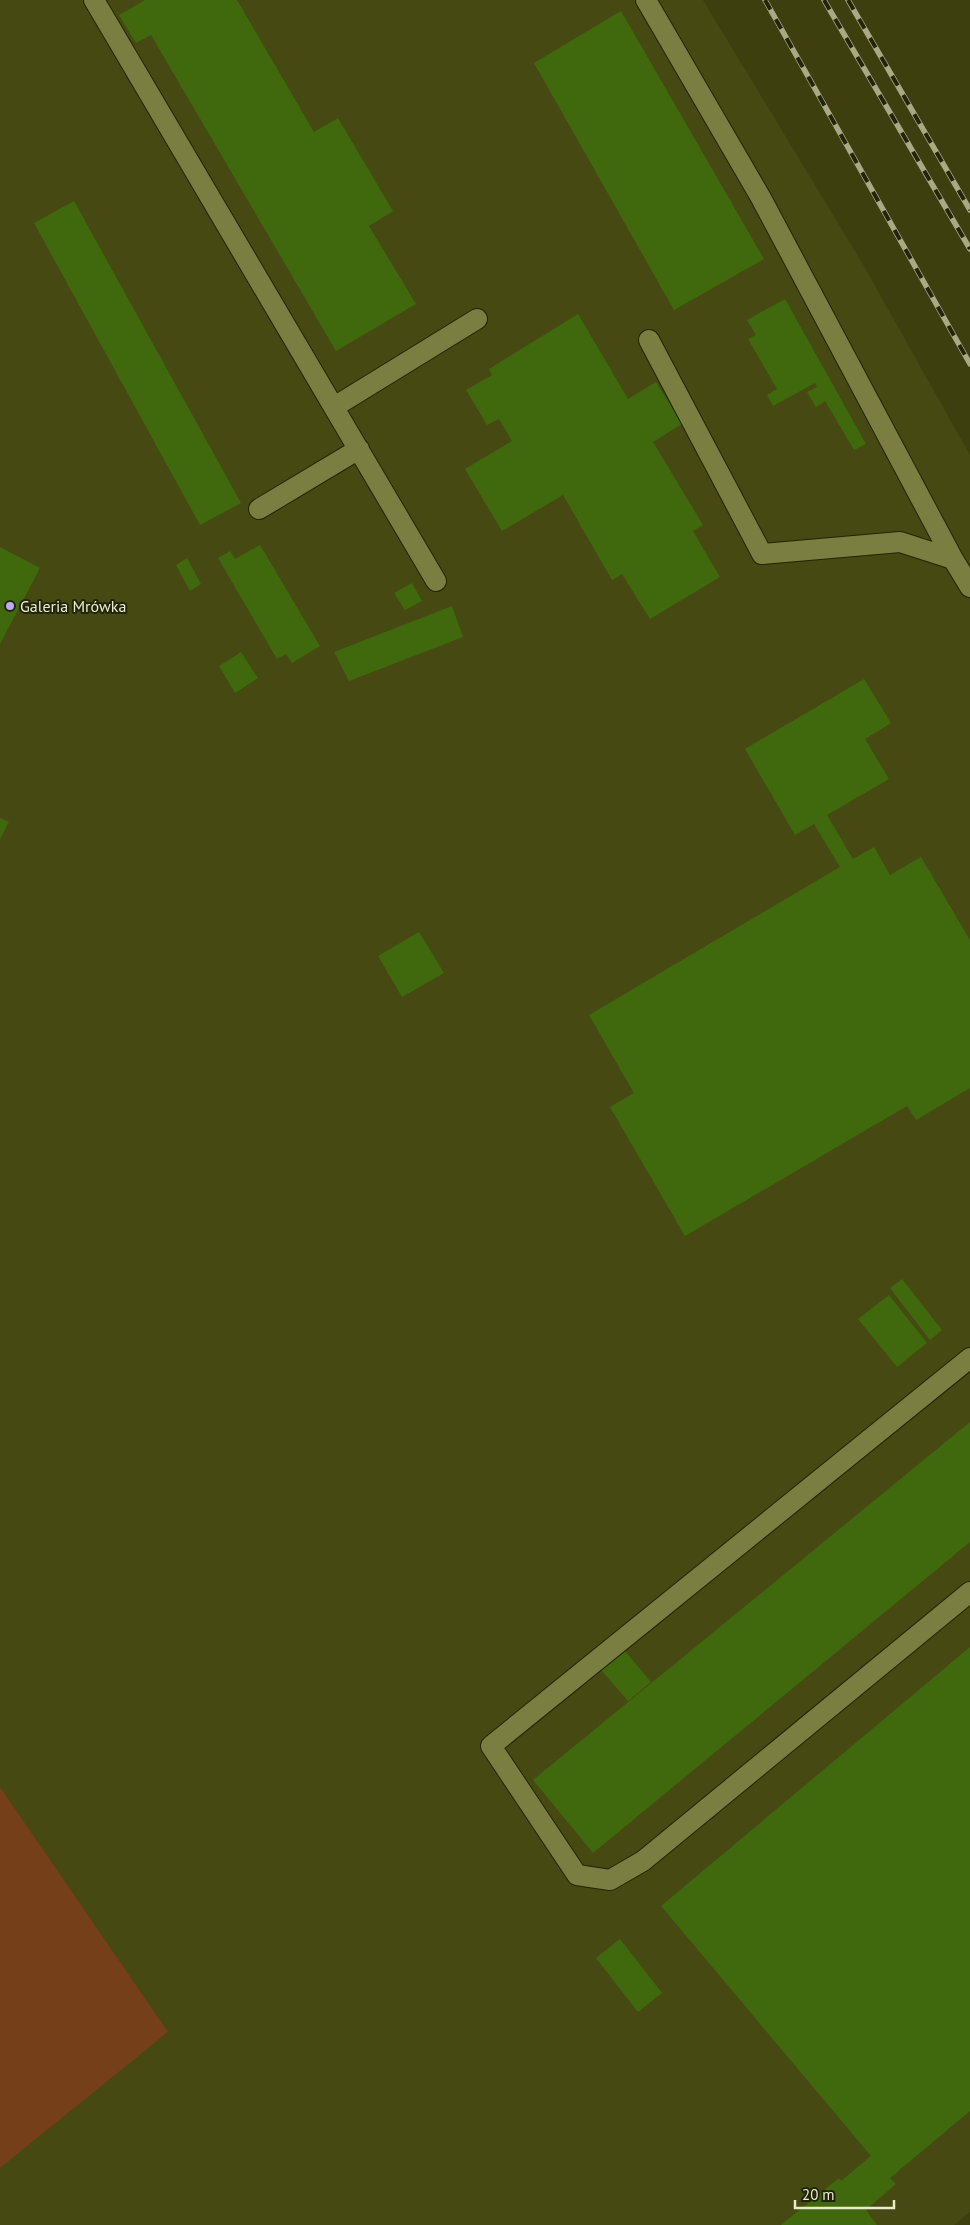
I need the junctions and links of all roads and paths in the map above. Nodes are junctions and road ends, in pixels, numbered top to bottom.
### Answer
1 (94, 0) edge
2 (646, 0) edge
3 (477, 319) dead end
4 (649, 340) dead end
5 (334, 407) junction
6 (359, 449) junction
7 (259, 509) dead end
8 (953, 559) junction
9 (436, 581) dead end
10 (970, 586) edge
11 (970, 1358) edge
12 (970, 1592) edge

1 - 5 lane
2 - 8 lane
3 - 5 lane
4 - 8 lane
5 - 6 lane
6 - 7 lane
6 - 9 lane
8 - 10 lane
11 - 12 lane

